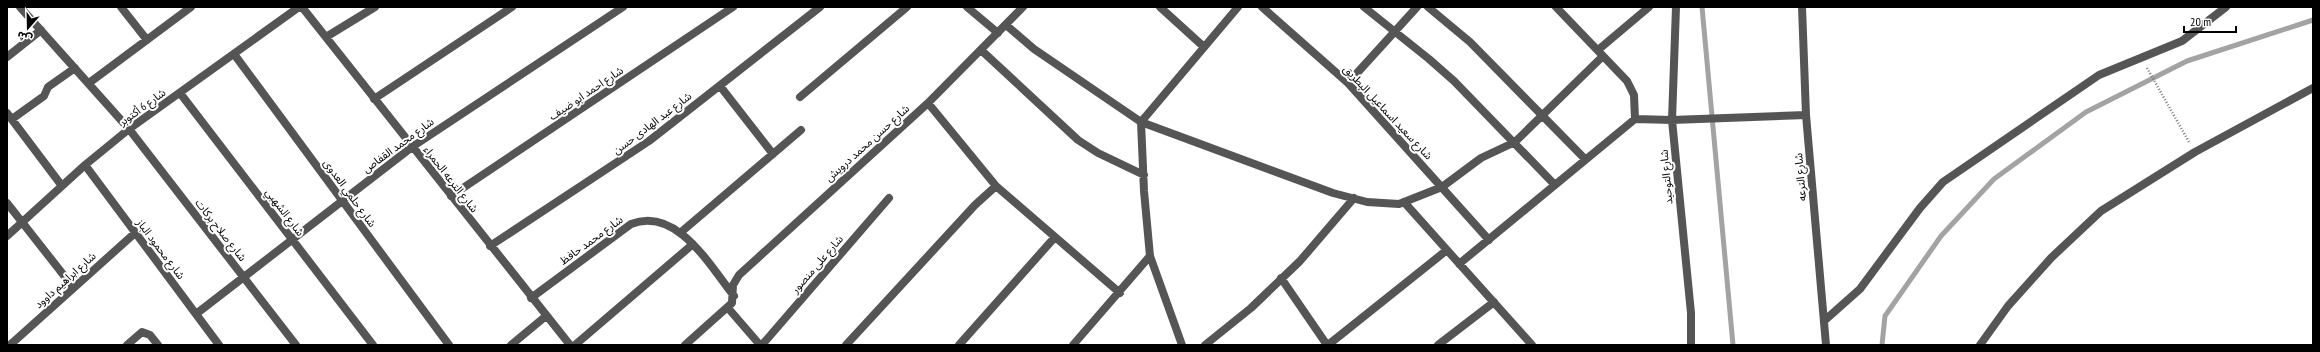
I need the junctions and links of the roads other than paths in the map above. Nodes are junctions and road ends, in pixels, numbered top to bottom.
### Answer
1 (20, 7) edge
2 (121, 7) edge
3 (191, 7) edge
4 (301, 7) edge
5 (375, 7) edge
6 (512, 7) edge
7 (622, 7) edge
8 (733, 7) edge
9 (820, 7) edge
10 (907, 7) edge
11 (968, 7) edge
12 (1023, 7) edge
13 (1160, 7) edge
14 (1238, 7) edge
15 (1262, 7) edge
16 (1364, 7) edge
17 (1417, 7) edge
18 (1428, 7) edge
19 (1556, 7) edge
20 (1649, 7) edge
21 (1676, 7) edge
22 (1802, 7) edge
23 (2226, 7) edge
24 (1006, 25) junction
25 (41, 30) junction
26 (1396, 32) junction
27 (998, 33) junction
28 (326, 37) junction
29 (147, 40) junction
30 (1204, 47) junction
31 (981, 50) junction
32 (1600, 53) junction
33 (234, 54) junction
34 (7, 57) edge
35 (75, 68) junction
36 (89, 83) junction
37 (1348, 83) junction
38 (720, 86) junction
39 (2313, 88) edge
40 (180, 93) junction
41 (800, 97) dead end
42 (374, 99) junction
43 (928, 103) junction
44 (1544, 115) junction
45 (1806, 115) junction
46 (9, 116) edge
47 (1635, 119) junction
48 (1672, 120) junction
49 (1141, 122) junction
50 (129, 129) junction
51 (801, 130) dead end
52 (1515, 142) junction
53 (412, 147) junction
54 (773, 154) junction
55 (1585, 159) junction
56 (85, 165) junction
57 (1144, 175) junction
58 (1555, 185) junction
59 (62, 186) junction
60 (996, 186) junction
61 (1442, 187) junction
62 (451, 196) junction
63 (889, 198) dead end
64 (1354, 198) junction
65 (342, 201) junction
66 (1404, 202) junction
67 (7, 203) edge
68 (22, 223) junction
69 (135, 232) junction
70 (680, 233) junction
71 (7, 236) edge
72 (1055, 237) junction
73 (293, 240) junction
74 (1489, 240) junction
75 (693, 244) junction
76 (490, 246) junction
77 (1447, 250) junction
78 (1150, 256) junction
79 (1459, 264) junction
80 (244, 277) junction
81 (1282, 278) junction
82 (73, 287) junction
83 (1120, 292) junction
84 (734, 297) junction
85 (531, 298) junction
86 (1494, 302) junction
87 (728, 308) junction
88 (196, 314) junction
89 (546, 316) junction
90 (1824, 320) junction
91 (10, 345) edge
92 (127, 345) edge
93 (158, 345) edge
94 (219, 345) edge
95 (296, 345) edge
96 (373, 345) edge
97 (449, 345) edge
98 (510, 345) edge
99 (570, 345) edge
100 (575, 345) edge
101 (685, 345) edge
102 (761, 345) edge
103 (846, 345) edge
104 (959, 345) edge
105 (1073, 345) edge
106 (1182, 345) edge
107 (1205, 345) edge
108 (1328, 345) edge
109 (1438, 345) edge
110 (1532, 345) edge
111 (1691, 345) edge
112 (1826, 345) edge
113 (1980, 345) edge

1 - 25 street, شارع صلاح بركات
2 - 29 street
3 - 29 street
4 - 28 street, شارع الترعه الحمراء
4 - 33 street, شارع 6 أكتوبر
5 - 28 street
6 - 42 street
7 - 53 street, شارع محمد القفاص
8 - 62 street, شارع احمد ابو ضيف
9 - 38 street, شارع عبد الهادى حسن
10 - 41 street
11 - 27 street
12 - 24 street, شارع حسن محمد درويش
13 - 30 street
14 - 30 street
15 - 37 street, شارع سعيد اسماعيل البطريق
16 - 26 street
17 - 26 street
18 - 44 street
19 - 32 street
20 - 32 street
21 - 48 street, شارع التوحيد
22 - 45 street, شارع الترعه
23 - 90 street
24 - 27 street, شارع حسن محمد درويش
24 - 49 street
25 - 34 street
25 - 35 street, شارع صلاح بركات
26 - 37 street
26 - 52 street
27 - 31 street, شارع حسن محمد درويش
28 - 42 street, شارع الترعه الحمراء
29 - 36 street
30 - 49 street
31 - 43 street, شارع حسن محمد درويش
31 - 57 street
32 - 44 street
32 - 47 street
33 - 40 street, شارع 6 أكتوبر
33 - 65 street, شارع حلمي العدوى
35 - 36 street, شارع صلاح بركات
35 - 46 street
36 - 50 street, شارع صلاح بركات
37 - 61 street, شارع سعيد اسماعيل البطريق
38 - 54 street
38 - 76 street, شارع عبد الهادى حسن
39 - 113 street
40 - 50 street, شارع 6 أكتوبر
40 - 73 street, شارع الشهبي
42 - 53 street, شارع الترعه الحمراء
43 - 60 street
43 - 84 street, شارع حسن محمد درويش
44 - 52 street
44 - 55 street
45 - 48 street
45 - 90 street, شارع الترعه
46 - 59 street
47 - 48 street
47 - 55 street
48 - 111 street, شارع التوحيد
49 - 57 street
49 - 64 street
50 - 56 street, شارع 6 أكتوبر
50 - 80 street, شارع صلاح بركات
51 - 54 street
52 - 58 street
52 - 61 street
53 - 62 street, شارع الترعه الحمراء
53 - 65 street, شارع محمد القفاص
54 - 70 street
55 - 58 street
56 - 59 street, شارع 6 أكتوبر
56 - 69 street, شارع محمود الباز
57 - 78 street
58 - 74 street
59 - 68 street, شارع 6 أكتوبر
60 - 72 street
60 - 103 street
61 - 66 street
61 - 74 street, شارع سعيد اسماعيل البطريق
62 - 76 street, شارع الترعه الحمراء
63 - 102 street, شارع على منصور
64 - 66 street
64 - 81 street
65 - 73 street, شارع محمد القفاص
65 - 97 street, شارع حلمي العدوى
66 - 77 street
67 - 68 street
68 - 71 street, شارع 6 أكتوبر
68 - 82 street
69 - 82 street, شارع ابراهيم داوود
69 - 88 street, شارع محمود الباز
70 - 75 street, شارع محمد حافظ
70 - 85 street, شارع محمد حافظ
72 - 83 street
72 - 104 street
73 - 80 street, شارع محمد القفاص
73 - 96 street, شارع الشهبي
74 - 79 street
75 - 84 street, شارع محمد حافظ
75 - 100 street
76 - 85 street, شارع الترعه الحمراء
77 - 79 street
77 - 108 street
78 - 83 street
78 - 106 street
79 - 86 street
80 - 88 street, شارع محمد القفاص
80 - 95 street, شارع صلاح بركات
81 - 107 street
81 - 108 street
82 - 91 street, شارع ابراهيم داوود
83 - 105 street
84 - 87 street, شارع حسن محمد درويش
85 - 89 street, شارع الترعه الحمراء
86 - 109 street
86 - 110 street
87 - 101 street
87 - 102 street
88 - 94 street, شارع محمود الباز
89 - 98 street
89 - 99 street, شارع الترعه الحمراء
90 - 112 street, شارع الترعه
92 - 93 street

